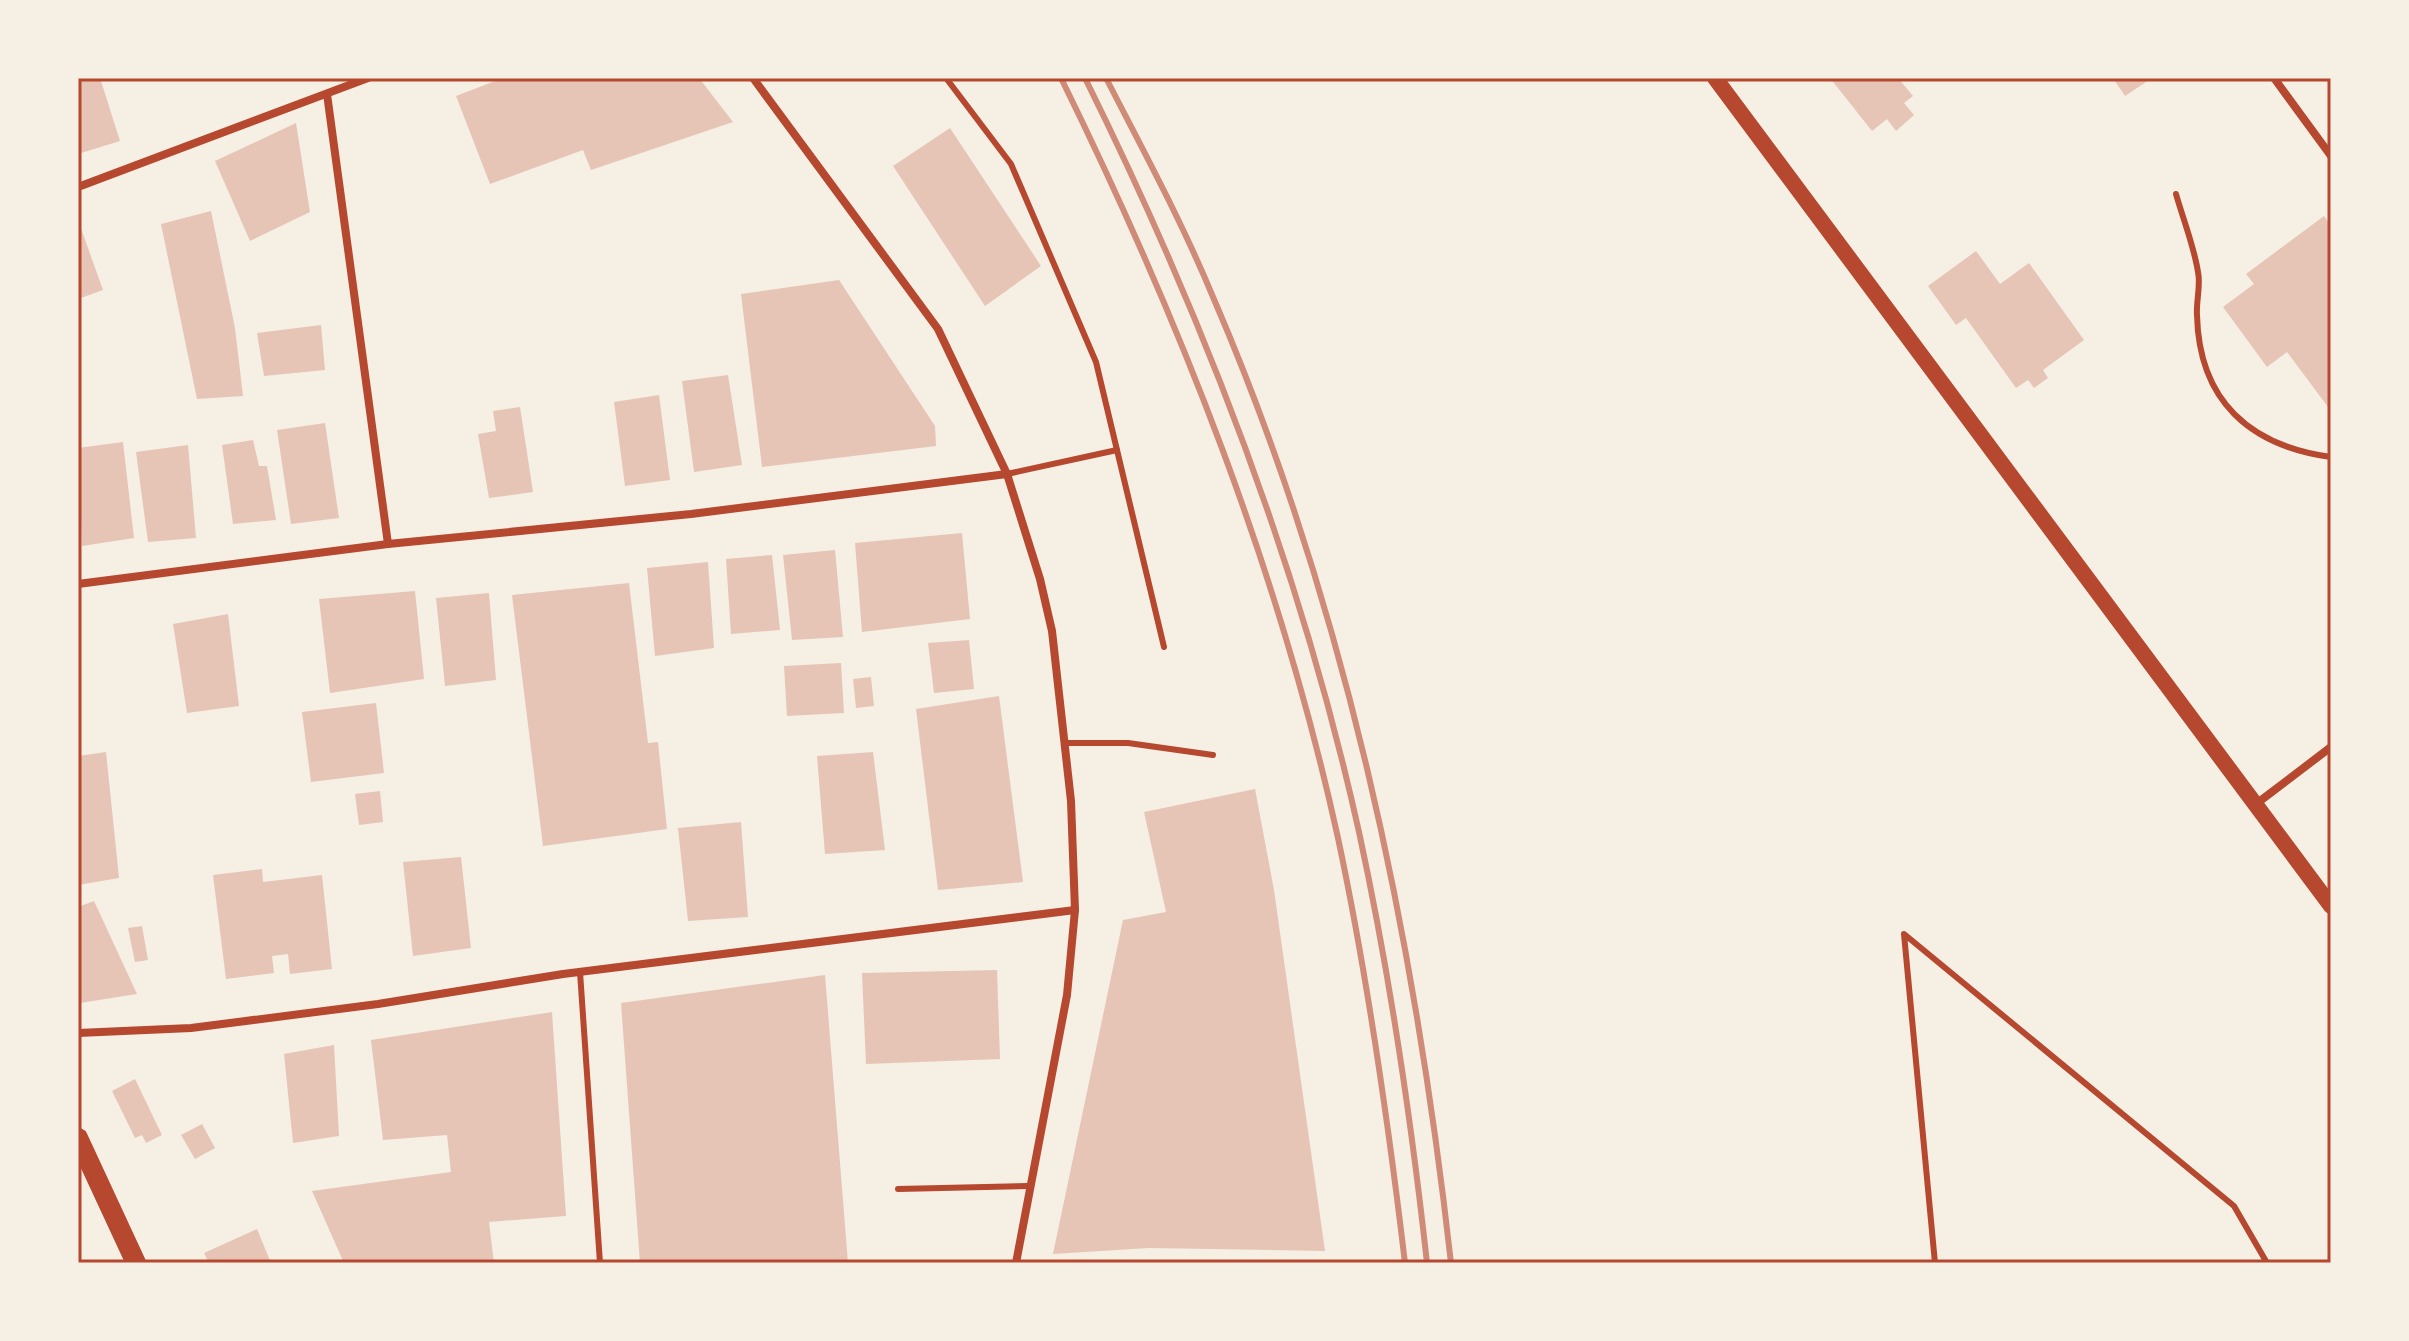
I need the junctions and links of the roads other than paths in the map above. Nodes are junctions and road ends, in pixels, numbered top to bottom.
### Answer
1 (368, 78) edge
2 (753, 78) edge
3 (946, 78) edge
4 (1715, 78) edge
5 (2274, 78) edge
6 (327, 94) junction
7 (2331, 156) edge
8 (78, 187) edge
9 (2176, 194) dead end
10 (1117, 450) junction
11 (2331, 457) edge
12 (1007, 474) junction
13 (388, 544) junction
14 (78, 584) edge
15 (1164, 647) dead end
16 (1066, 743) junction
17 (2331, 747) edge
18 (1213, 755) dead end
19 (2256, 804) junction
20 (2331, 906) edge
21 (1075, 910) junction
22 (580, 972) junction
23 (78, 1033) edge
24 (78, 1138) edge
25 (1028, 1186) junction
26 (898, 1189) dead end
27 (136, 1263) edge
28 (600, 1263) edge
29 (1016, 1263) edge
30 (1935, 1263) edge
31 (2267, 1263) edge

1 - 6 street
2 - 12 street
3 - 10 lane
4 - 19 main road
5 - 7 street
6 - 8 street
6 - 13 street
9 - 11 lane
10 - 12 lane
10 - 15 lane
12 - 13 street
12 - 16 street
13 - 14 street
16 - 18 lane
16 - 21 street
17 - 19 street
19 - 20 main road
21 - 22 street
21 - 25 street
22 - 23 street
22 - 28 lane
24 - 27 main road
25 - 26 lane
25 - 29 street
30 - 31 lane

